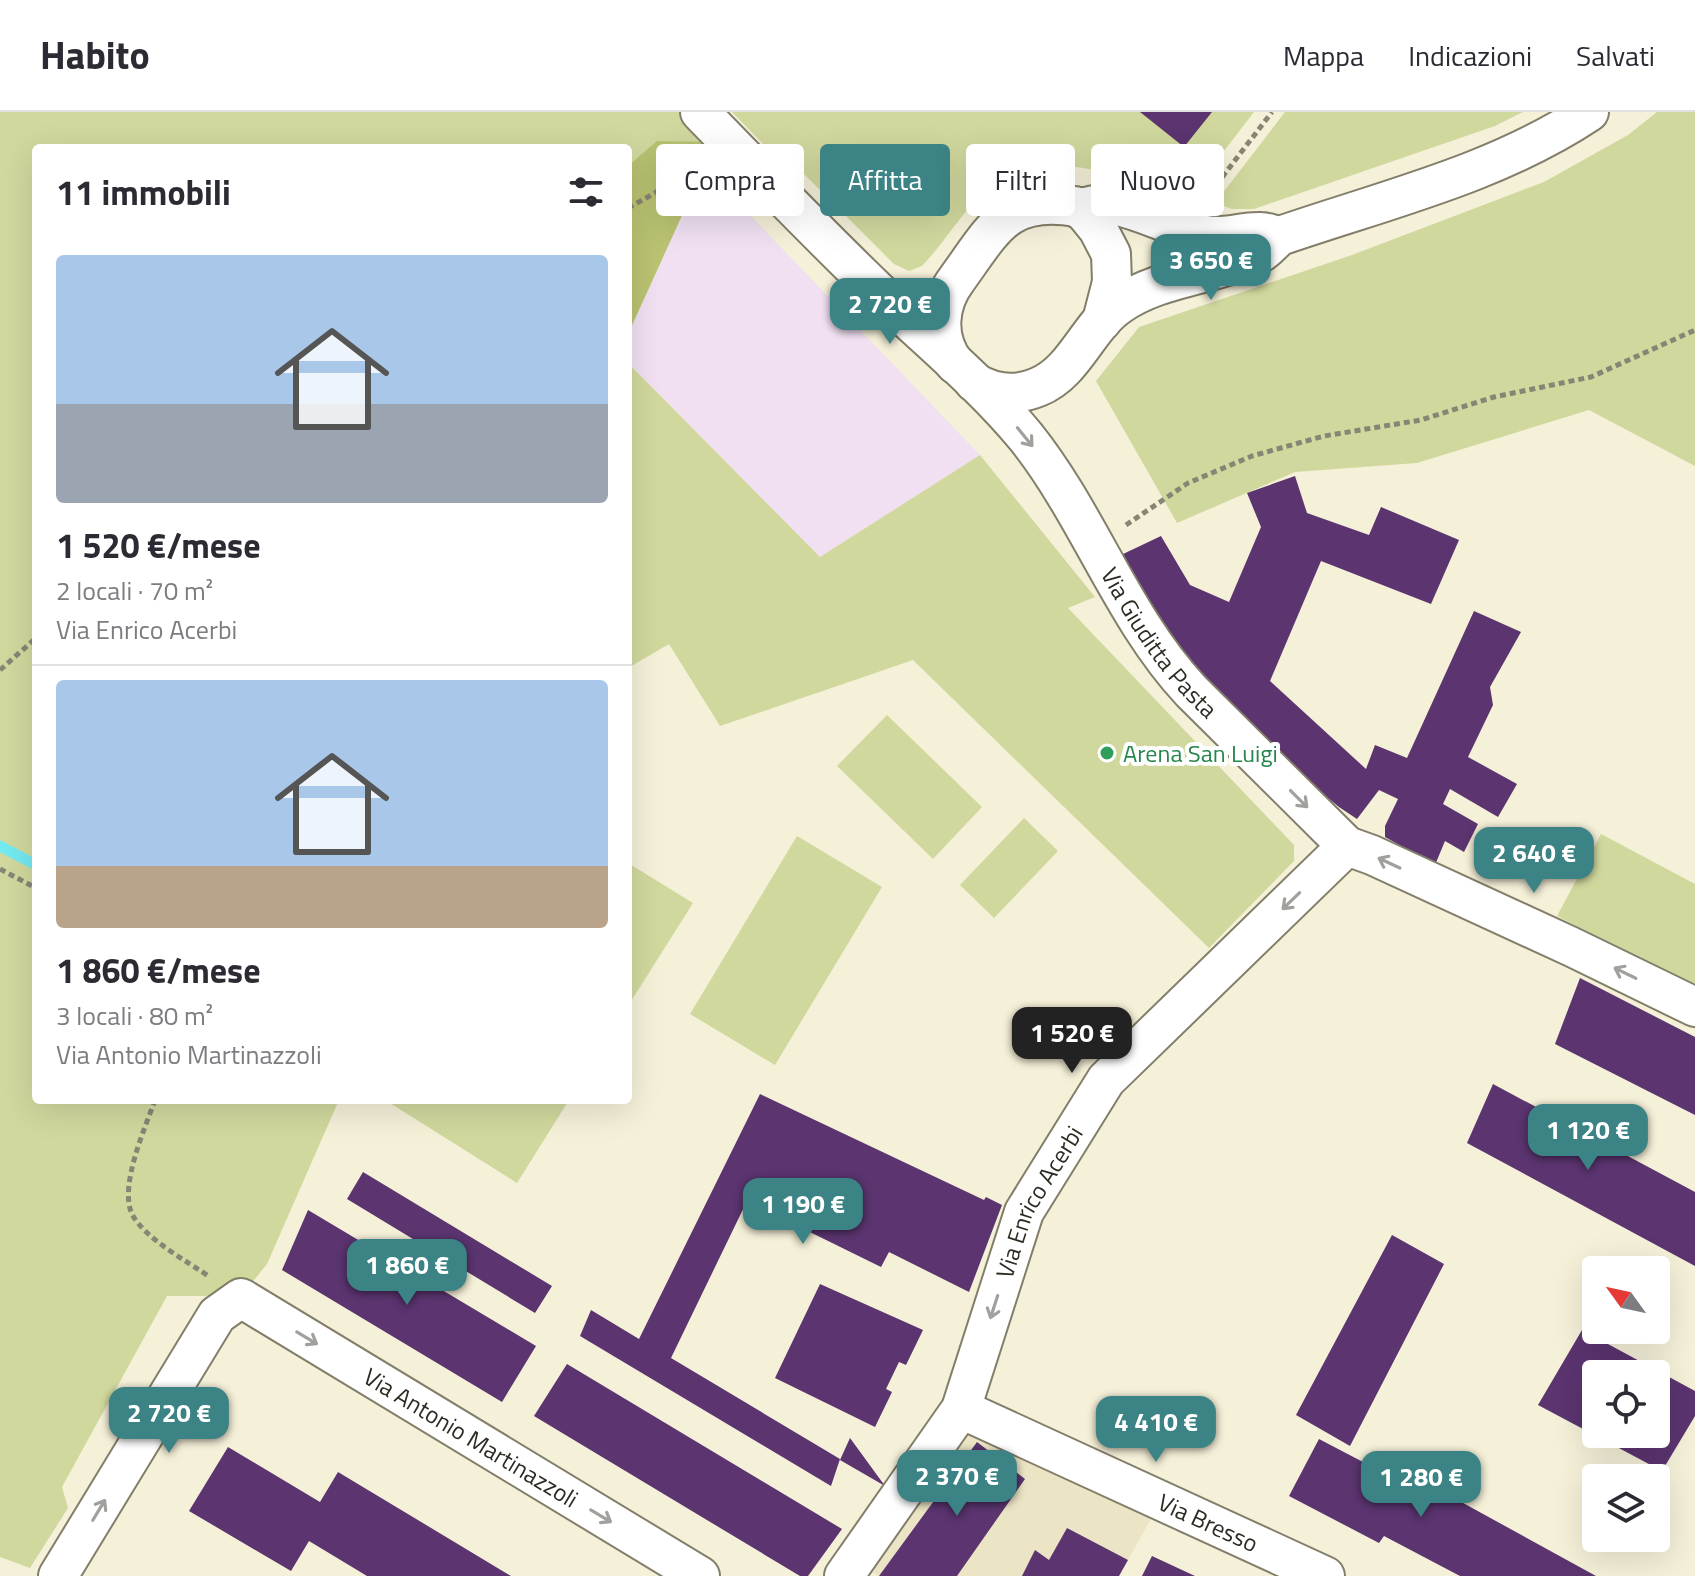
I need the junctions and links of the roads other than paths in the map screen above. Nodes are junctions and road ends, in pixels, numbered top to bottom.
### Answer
1 (700, 112) edge
2 (1589, 112) edge
3 (1075, 206) joint
4 (1010, 216) edge
5 (1286, 235) junction
6 (959, 276) junction
7 (865, 279) junction
8 (1102, 321) junction
9 (964, 374) junction
10 (1347, 846) junction
11 (1695, 1007) edge
12 (961, 1409) junction
13 (58, 1576) edge
14 (700, 1576) edge
15 (844, 1576) edge
16 (1325, 1576) edge

1 - 7 street, Via Giuditta Pasta
2 - 5 street
3 - 5 street
3 - 8 street
4 - 6 street
5 - 8 street
6 - 7 street, Via Giuditta Pasta
6 - 9 street
7 - 9 street, Via Giuditta Pasta
8 - 9 street
9 -> 10 street, Via Giuditta Pasta
11 -> 10 street, Via Giuditta Pasta
10 -> 12 street, Via Enrico Acerbi
12 - 15 street, Via Enrico Acerbi
12 - 16 street, Via Bresso
13 -> 14 street, Via Antonio Martinazzoli

